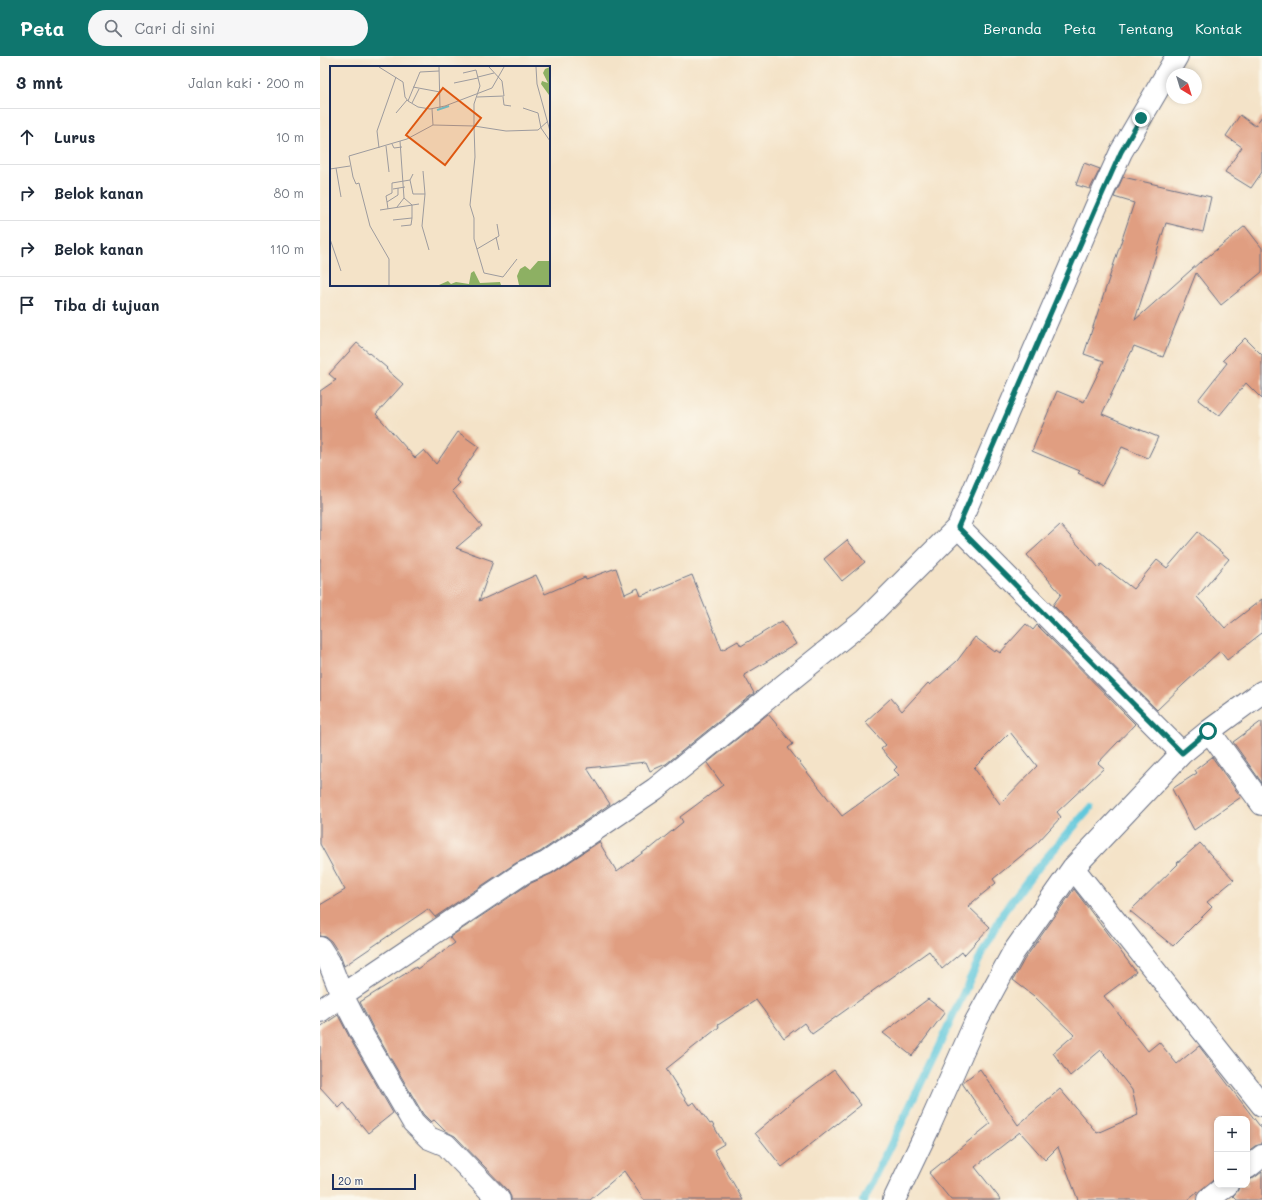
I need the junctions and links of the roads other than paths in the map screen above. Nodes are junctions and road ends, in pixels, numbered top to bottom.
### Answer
1 (1177, 56) edge
2 (958, 527) junction
3 (1262, 692) edge
4 (1208, 731) junction
5 (1178, 749) junction
6 (1262, 804) edge
7 (1073, 868) junction
8 (320, 948) edge
9 (342, 995) junction
10 (320, 1011) edge
11 (1262, 1105) edge
12 (1262, 1156) edge
13 (1250, 1166) edge
14 (1223, 1188) edge
15 (499, 1200) edge
16 (894, 1200) edge
17 (1208, 1200) edge

1 - 2 street
2 - 5 street
2 - 9 street
3 - 4 street
4 - 5 street
4 - 6 street
5 - 7 street
7 - 11 street
7 - 16 street
8 - 9 street
9 - 10 street
9 - 15 street
12 - 13 street
14 - 17 street

